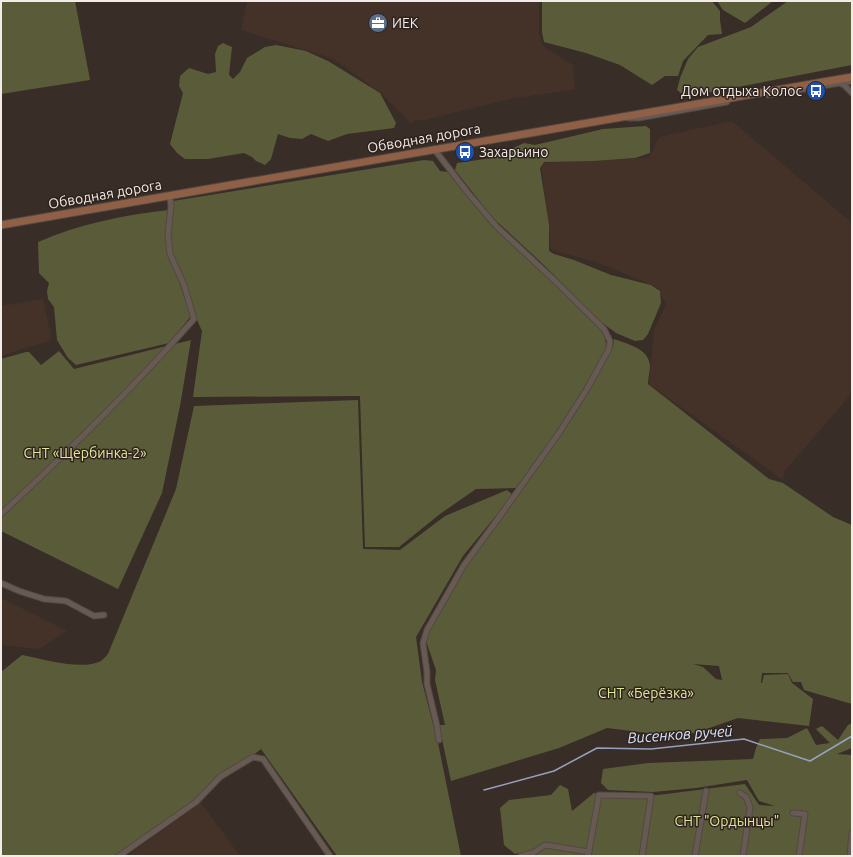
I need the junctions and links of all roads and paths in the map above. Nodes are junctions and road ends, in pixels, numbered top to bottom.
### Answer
1 (852, 77) edge
2 (852, 81) edge
3 (840, 83) junction
4 (852, 93) edge
5 (615, 118) junction
6 (434, 149) junction
7 (170, 196) junction
8 (1, 225) edge
9 (1, 514) edge
10 (1, 583) edge
11 (104, 614) dead end
12 (439, 740) dead end
13 (706, 791) dead end
14 (740, 793) dead end
15 (793, 813) dead end
16 (852, 833) edge
17 (589, 854) edge
18 (532, 855) edge
19 (119, 856) edge
20 (330, 856) edge
21 (521, 856) edge
22 (642, 856) edge
23 (694, 856) edge
24 (743, 856) edge
25 (798, 856) edge
26 (850, 856) edge

1 - 5 main road, Обводная дорога
2 - 3 street
3 - 4 street
3 - 5 street
5 - 6 main road, Обводная дорога
6 - 7 main road, Обводная дорога
6 - 12 street
7 - 8 main road, Обводная дорога
7 - 9 street
10 - 11 street
13 - 23 street
14 - 24 street
15 - 25 street
16 - 26 street
17 - 18 street
17 - 22 street
18 - 21 street
19 - 20 street

